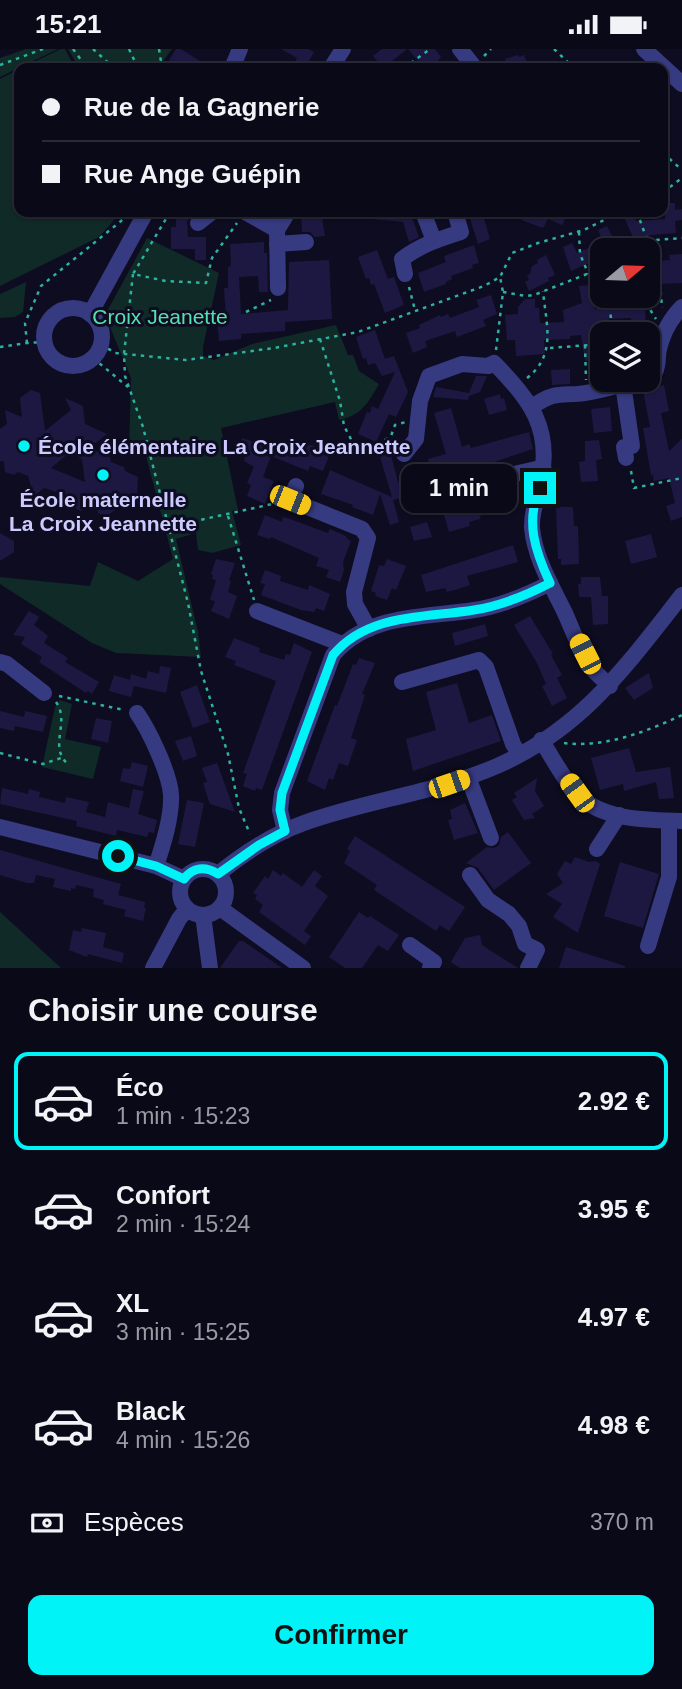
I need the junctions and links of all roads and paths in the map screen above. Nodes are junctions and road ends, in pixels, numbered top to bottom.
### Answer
1 (43, 49) edge
2 (93, 49) edge
3 (430, 49) edge
4 (460, 49) edge
5 (554, 49) edge
6 (644, 49) edge
7 (656, 49) edge
8 (108, 63) edge
9 (411, 63) edge
10 (471, 63) edge
11 (569, 63) edge
12 (659, 63) edge
13 (0, 65) edge
14 (668, 71) edge
15 (682, 73) edge
16 (682, 84) edge
17 (668, 157) edge
18 (682, 170) edge
19 (126, 217) edge
20 (143, 217) edge
21 (167, 217) edge
22 (206, 217) edge
23 (241, 217) edge
24 (244, 217) edge
25 (286, 217) edge
26 (425, 217) edge
27 (456, 217) edge
28 (610, 217) edge
29 (639, 217) edge
30 (198, 223) dead end
31 (579, 232) junction
32 (277, 237) junction
33 (646, 238) edge
34 (682, 239) edge
35 (660, 240) edge
36 (434, 241) junction
37 (306, 243) dead end
38 (133, 274) junction
39 (405, 274) joint
40 (588, 274) joint
41 (500, 277) junction
42 (660, 282) edge
43 (278, 288) joint
44 (543, 291) junction
45 (503, 292) junction
46 (682, 307) edge
47 (415, 310) junction
48 (246, 312) dead end
49 (90, 314) junction
50 (660, 327) joint
51 (320, 339) junction
52 (27, 342) junction
53 (44, 342) junction
54 (584, 345) junction
55 (590, 345) edge
56 (0, 347) edge
57 (548, 348) junction
58 (97, 351) junction
59 (124, 354) junction
60 (494, 363) junction
61 (517, 386) junction
62 (129, 387) junction
63 (590, 392) edge
64 (629, 392) edge
65 (586, 393) junction
66 (532, 407) junction
67 (403, 421) dead end
68 (404, 454) joint
69 (626, 459) joint
70 (544, 470) junction
71 (682, 478) edge
72 (293, 493) joint
73 (431, 493) joint
74 (228, 516) junction
75 (167, 527) junction
76 (550, 583) junction
77 (682, 595) edge
78 (257, 611) joint
79 (369, 629) junction
80 (342, 644) junction
81 (0, 662) edge
82 (402, 682) dead end
83 (610, 686) junction
84 (44, 693) dead end
85 (137, 713) joint
86 (682, 715) edge
87 (541, 740) junction
88 (564, 743) dead end
89 (0, 753) edge
90 (519, 754) junction
91 (61, 758) junction
92 (69, 765) dead end
93 (468, 777) junction
94 (620, 815) junction
95 (675, 821) edge
96 (0, 827) edge
97 (285, 831) junction
98 (491, 838) dead end
99 (259, 845) junction
100 (597, 849) dead end
101 (156, 866) junction
102 (218, 874) junction
103 (470, 875) dead end
104 (184, 879) junction
105 (220, 908) junction
106 (195, 912) junction
107 (410, 945) dead end
108 (648, 946) dead end
109 (153, 968) edge
110 (210, 968) edge
111 (303, 968) edge
112 (430, 968) edge
113 (528, 968) edge

1 - 13 path
2 - 8 path
3 - 9 path
4 - 10 street
5 - 11 path
6 - 12 street
7 - 15 street
14 - 16 street
17 - 18 path
19 - 52 path
20 - 49 street
21 - 38 path
22 - 30 street
23 - 38 path
24 - 32 street
25 - 32 street
26 - 36 street
27 - 36 street
28 - 31 path
29 - 33 path
31 - 40 path
31 - 41 path
32 - 37 street
32 - 43 street
34 - 35 path
36 - 39 street
38 - 59 path
39 - 47 path
40 - 44 path
41 - 45 path
41 - 47 path
42 - 50 path
43 - 48 path
44 - 45 path
44 - 57 path
45 - 60 path
46 - 50 street
47 - 51 path
49 - 53 street
49 - 58 street
51 - 59 path
51 - 67 path
52 - 53 path
52 - 56 path
53 - 58 street
54 - 55 path
54 - 57 path
54 - 65 path
57 - 61 path
58 - 59 path
58 - 62 path
59 - 62 path
60 - 61 street
60 - 68 street
61 - 66 street
62 - 75 path
63 - 65 street
64 - 69 street
65 - 66 street
66 - 70 street
68 - 73 path
69 - 71 path
70 - 73 street
70 - 76 street
72 - 74 path
72 - 79 street
74 - 75 path
74 - 78 path
75 - 99 path
76 - 79 street
76 - 83 street
77 - 83 street
78 - 80 street
79 - 80 street
80 - 97 street
81 - 84 street
82 - 90 street
83 - 87 street
85 - 91 path
85 - 101 street
86 - 88 path
87 - 90 street
87 - 94 street
89 - 91 path
90 - 93 street
91 - 92 path
93 - 97 street
93 - 98 street
94 - 95 street
94 - 100 street
95 - 108 street
96 - 101 street
97 - 99 street
99 - 102 street
101 - 104 street
102 - 104 street
102 - 105 street
103 - 113 street
104 - 106 street
105 - 106 street
105 - 111 street
106 - 109 street
106 - 110 street
107 - 112 street

